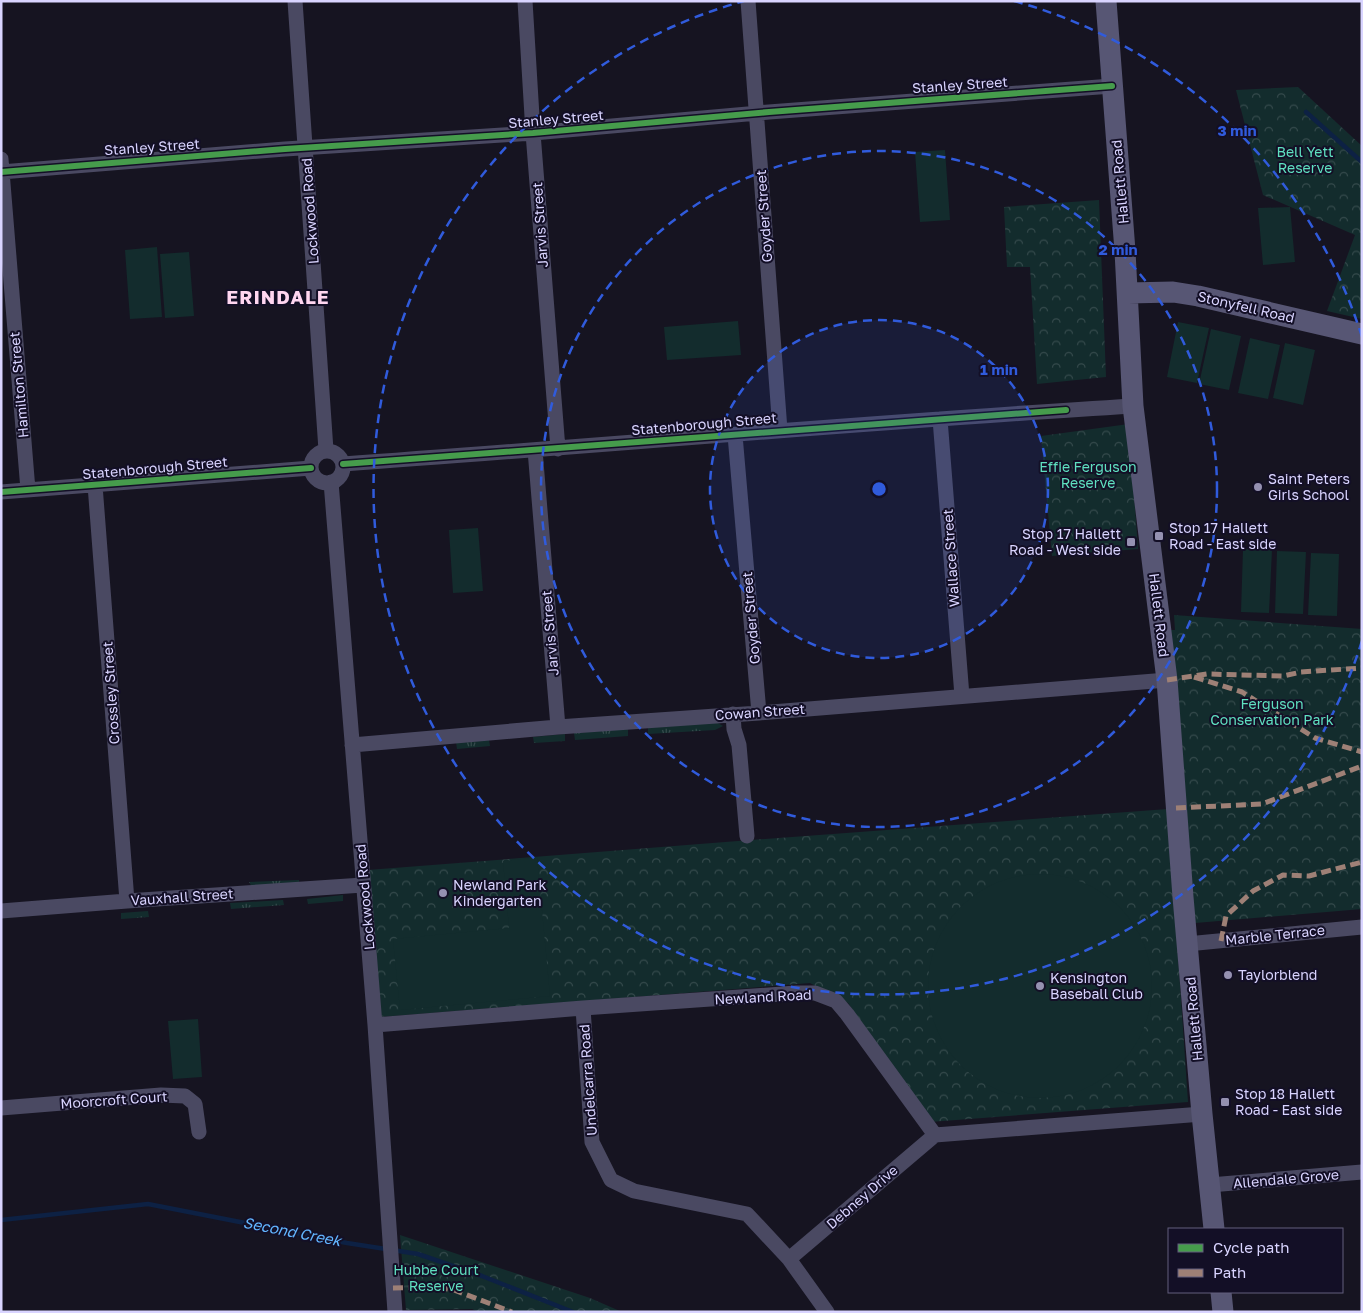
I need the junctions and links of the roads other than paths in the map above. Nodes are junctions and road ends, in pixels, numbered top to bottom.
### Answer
1 (296, 1) edge
2 (525, 1) edge
3 (748, 1) edge
4 (1106, 1) edge
5 (1112, 86) junction
6 (756, 114) junction
7 (533, 133) junction
8 (306, 148) junction
9 (2, 168) edge
10 (1128, 293) junction
11 (1362, 334) edge
12 (1133, 406) junction
13 (940, 419) junction
14 (780, 430) junction
15 (735, 435) junction
16 (558, 448) junction
17 (326, 450) junction
18 (535, 450) junction
19 (344, 464) junction
20 (311, 468) junction
21 (331, 482) junction
22 (95, 485) junction
23 (28, 490) junction
24 (1, 492) edge
25 (1167, 680) junction
26 (962, 696) junction
27 (759, 713) junction
28 (733, 714) junction
29 (558, 727) junction
30 (352, 744) junction
31 (747, 836) dead end
32 (363, 885) junction
33 (127, 901) junction
34 (1, 911) edge
35 (1362, 927) edge
36 (1187, 944) junction
37 (582, 1008) junction
38 (375, 1025) junction
39 (1, 1108) edge
40 (1202, 1114) junction
41 (199, 1132) dead end
42 (935, 1135) junction
43 (1362, 1172) edge
44 (1210, 1185) junction
45 (1214, 1228) edge
46 (789, 1259) junction
47 (1221, 1293) edge
48 (395, 1312) edge
49 (827, 1312) edge
50 (1223, 1312) edge

1 - 8 street, Lockwood Road
2 - 7 street, Jarvis Street
3 - 6 street, Goyder Street
4 - 5 main road, Hallett Road
5 - 6 street, Stanley Street
5 - 10 main road, Hallett Road
6 - 7 street, Stanley Street
6 - 14 street, Goyder Street
7 - 8 street, Stanley Street
7 - 16 street, Jarvis Street
8 - 9 street, Stanley Street
8 - 17 street, Lockwood Road
9 - 23 street, Hamilton Street
10 - 11 main road, Stonyfell Road
10 - 12 main road, Hallett Road
12 - 13 street, Statenborough Street
12 - 25 main road, Hallett Road
13 - 14 street, Statenborough Street
13 - 26 street, Wallace Street
14 - 15 street, Statenborough Street
15 - 16 street, Statenborough Street
15 - 27 street, Goyder Street
16 - 18 street, Statenborough Street
17 - 19 street
17 - 20 street
18 - 19 street, Statenborough Street
18 - 29 street, Jarvis Street
19 - 21 street
20 - 21 street
20 - 22 street, Statenborough Street
21 - 30 street, Lockwood Road
22 - 23 street, Statenborough Street
22 - 33 street, Crossley Street
23 - 24 street, Statenborough Street
25 - 26 street, Cowan Street
25 - 36 main road, Hallett Road
26 - 27 street, Cowan Street
27 - 28 street, Cowan Street
28 - 29 street, Cowan Street
28 - 31 street
29 - 30 street, Cowan Street
30 - 32 street, Lockwood Road
32 - 33 street, Vauxhall Street
32 - 38 street, Lockwood Road
33 - 34 street, Vauxhall Street
35 - 36 street, Marble Terrace
36 - 40 main road, Hallett Road
37 - 38 street, Newland Road
37 - 42 street, Newland Road
37 - 46 street, Undelcarra Road
38 - 48 street, Lockwood Road
39 - 41 street, Moorcroft Court
40 - 42 street
40 - 44 main road, Hallett Road
42 - 46 street, Debney Drive
43 - 44 street, Allendale Grove
44 - 45 main road, Hallett Road
46 - 49 street, Undelcarra Road
47 - 50 main road

